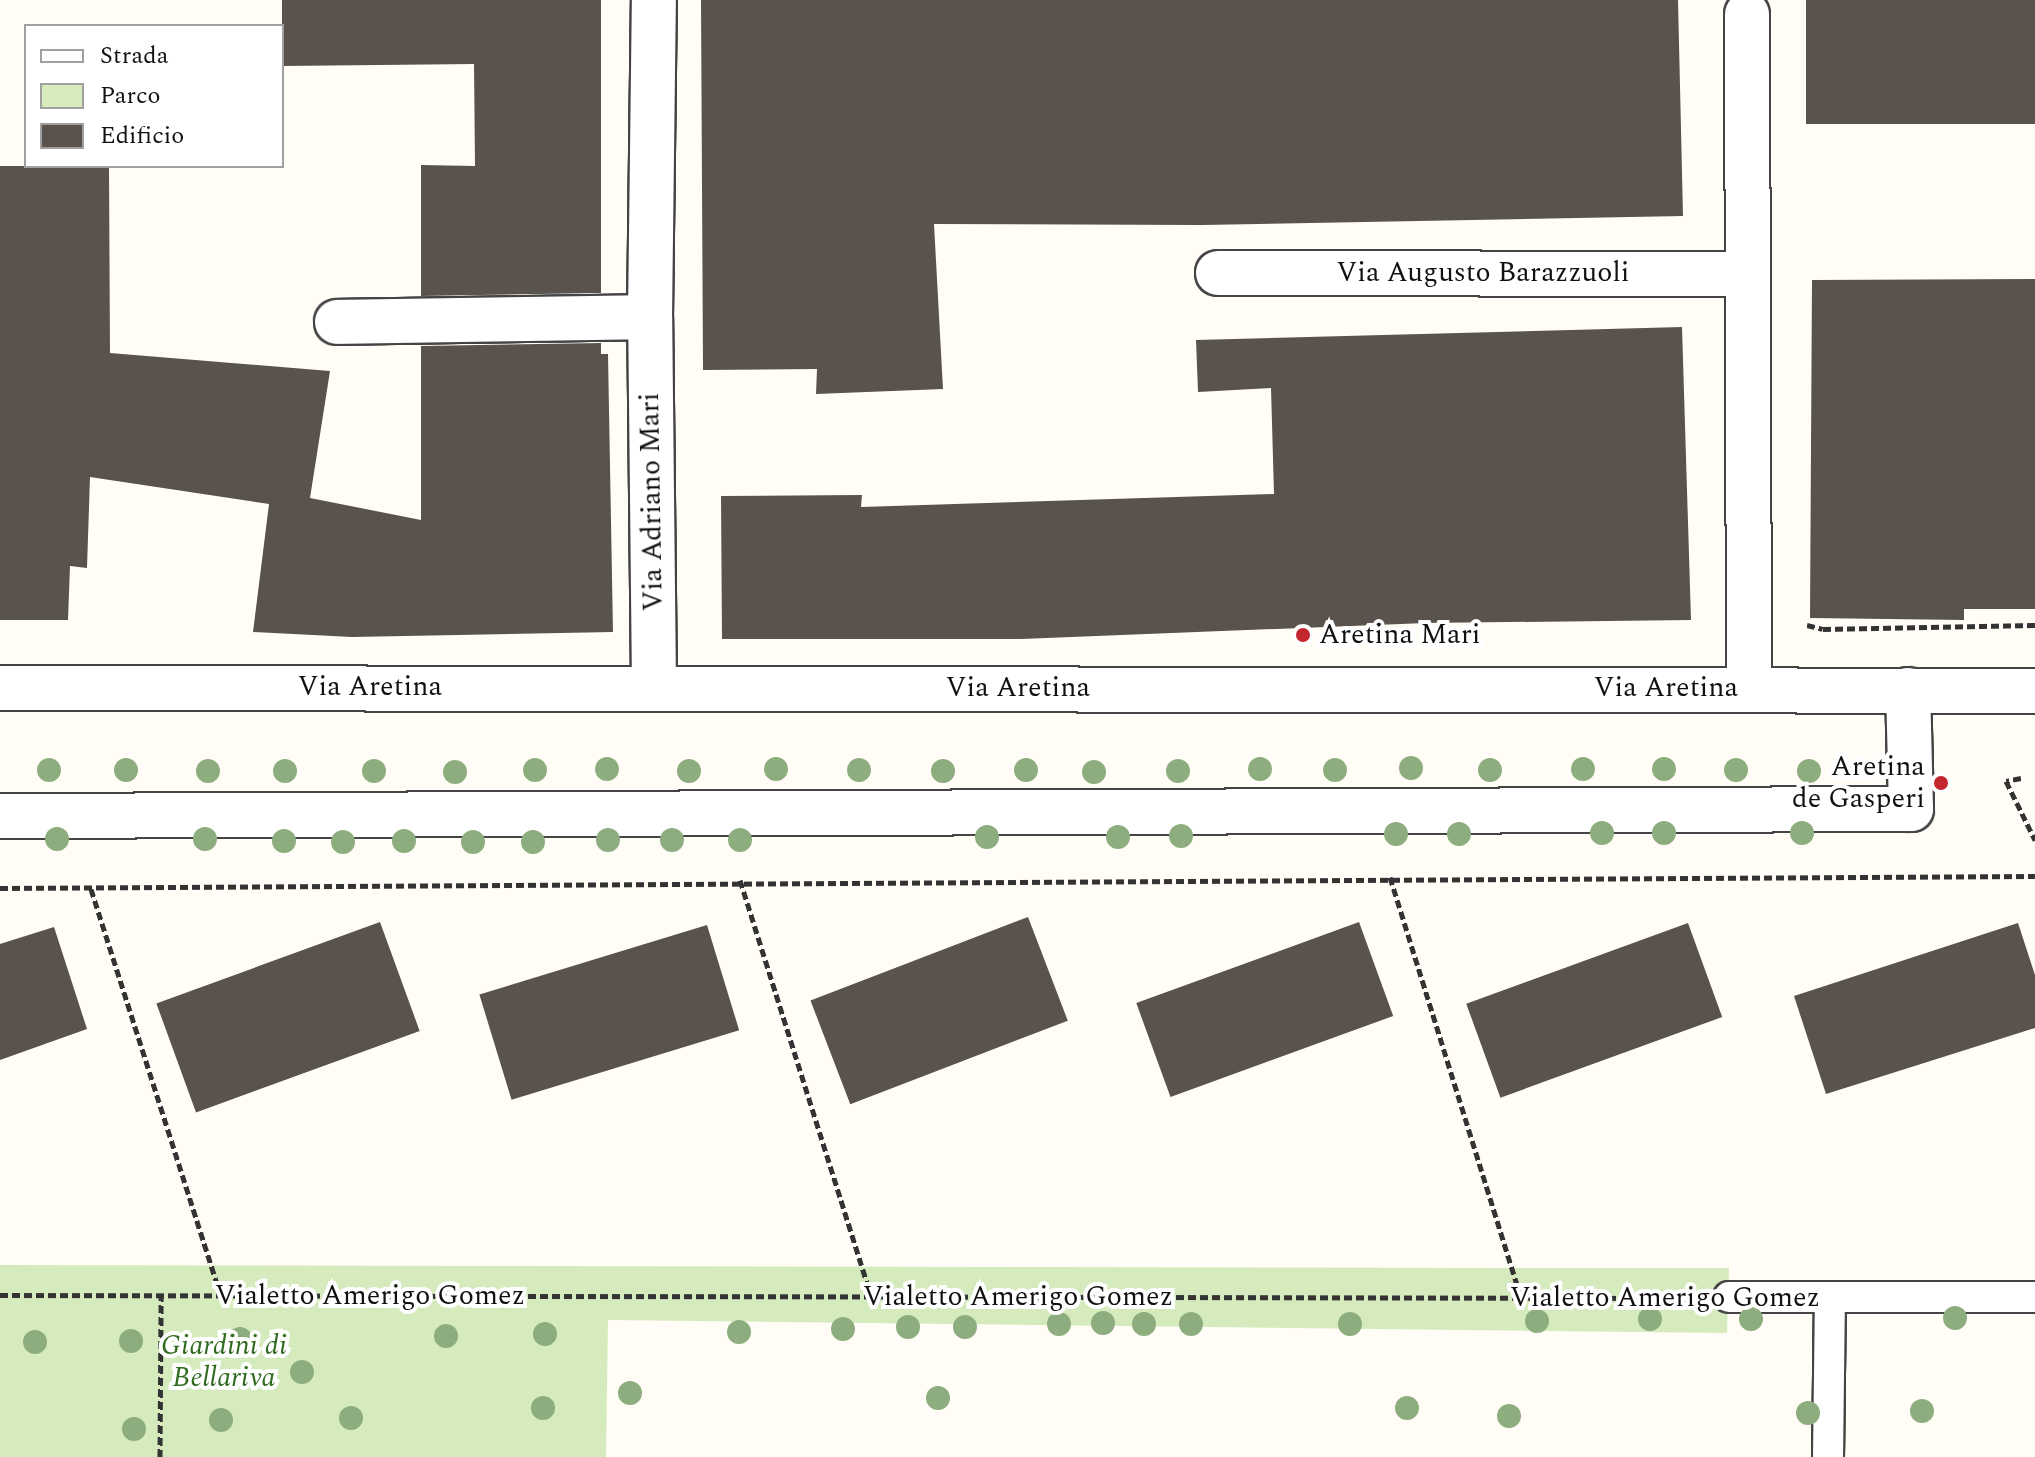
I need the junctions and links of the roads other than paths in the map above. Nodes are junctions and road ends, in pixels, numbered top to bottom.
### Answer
1 (654, 0) edge
2 (1747, 14) dead end
3 (1218, 273) dead end
4 (1748, 274) junction
5 (650, 317) junction
6 (337, 322) dead end
7 (654, 686) junction
8 (0, 688) edge
9 (1749, 688) junction
10 (1908, 690) junction
11 (2035, 691) edge
12 (0, 816) edge
13 (1729, 1297) road end
14 (2035, 1297) edge
15 (1830, 1298) junction
16 (1828, 1457) edge

1 - 5 street, Via Adriano Mari
2 - 4 street
3 - 4 street, Via Augusto Barazzuoli
4 - 9 street
5 - 6 street
5 - 7 street, Via Adriano Mari
7 - 8 street, Via Aretina
7 - 9 street, Via Aretina
9 - 10 street, Via Aretina
10 - 11 street, Via Aretina
10 - 12 street
13 - 15 lane, Vialetto Amerigo Gomez
14 - 15 lane, Vialetto Amerigo Gomez
15 - 16 lane

